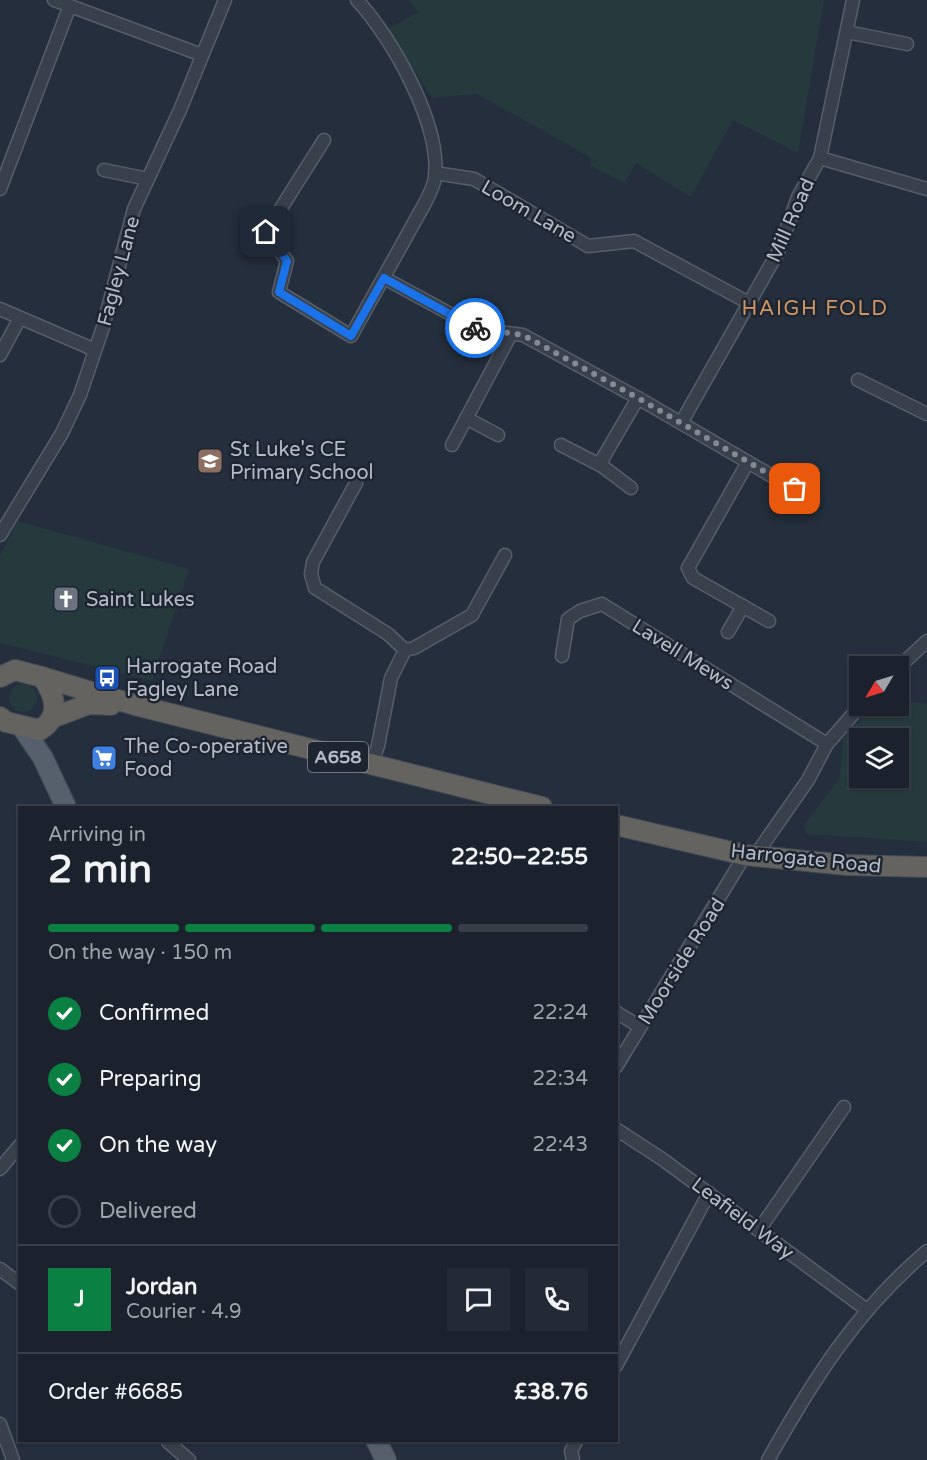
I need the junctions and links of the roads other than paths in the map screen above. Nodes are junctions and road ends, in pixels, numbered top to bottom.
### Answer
1 (54, 0) edge
2 (225, 0) edge
3 (357, 0) edge
4 (853, 0) edge
5 (69, 8) junction
6 (847, 32) junction
7 (907, 44) dead end
8 (202, 56) junction
9 (324, 140) dead end
10 (819, 158) junction
11 (104, 170) dead end
12 (435, 173) junction
13 (148, 179) junction
14 (0, 189) edge
15 (927, 189) edge
16 (384, 278) junction
17 (749, 303) junction
18 (0, 309) edge
19 (20, 318) junction
20 (511, 334) junction
21 (95, 350) junction
22 (0, 355) edge
23 (858, 380) dead end
24 (638, 398) junction
25 (927, 414) edge
26 (466, 418) junction
27 (681, 423) junction
28 (498, 435) dead end
29 (452, 445) dead end
30 (561, 445) dead end
31 (748, 462) junction
32 (602, 466) junction
33 (356, 483) dead end
34 (632, 488) dead end
35 (801, 493) dead end
36 (0, 535) edge
37 (505, 555) dead end
38 (743, 606) junction
39 (769, 621) dead end
40 (729, 632) dead end
41 (927, 640) edge
42 (405, 650) junction
43 (562, 656) dead end
44 (909, 657) edge
45 (5, 671) edge
46 (42, 677) junction
47 (135, 705) junction
48 (851, 716) edge
49 (0, 717) edge
50 (38, 725) junction
51 (827, 744) junction
52 (371, 765) junction
53 (66, 806) edge
54 (538, 806) edge
55 (618, 825) edge
56 (750, 856) junction
57 (927, 867) edge
58 (618, 1013) edge
59 (640, 1027) junction
60 (618, 1063) edge
61 (844, 1107) dead end
62 (618, 1130) edge
63 (18, 1147) edge
64 (0, 1169) edge
65 (709, 1193) junction
66 (759, 1230) junction
67 (927, 1251) edge
68 (0, 1269) edge
69 (18, 1282) edge
70 (867, 1310) junction
71 (618, 1362) edge
72 (0, 1424) edge
73 (168, 1442) edge
74 (576, 1442) edge
75 (13, 1460) edge
76 (189, 1460) edge
77 (573, 1460) edge
78 (768, 1460) edge

1 - 5 street
2 - 8 street, Fagley Lane
3 - 12 street
4 - 6 street, Mill Road
5 - 8 street
5 - 14 street
6 - 7 street
6 - 10 street, Mill Road
8 - 13 street, Fagley Lane
9 - 16 street
10 - 15 street
10 - 17 street, Mill Road
11 - 13 street
12 - 16 street
12 - 17 street, Loom Lane
13 - 21 street, Fagley Lane
16 - 20 street
17 - 27 street, Mill Road
18 - 19 street
19 - 21 street
19 - 22 street
20 - 24 street
20 - 26 street
21 - 36 street, Fagley Lane
23 - 25 street
24 - 27 street
24 - 32 street
26 - 28 street
26 - 29 street
27 - 31 street
30 - 32 street
31 - 35 street
31 - 38 street
32 - 34 street
33 - 42 street
37 - 42 street
38 - 39 street
38 - 40 street
41 - 44 street
42 - 52 street
43 - 51 street, Lavell Mews
45 - 46 highway
46 - 47 highway, A658
46 - 50 highway
47 - 50 highway, A658
47 - 52 highway, A658
48 - 51 street, Moorside Road
49 - 50 highway
50 - 53 main road
51 - 56 street, Moorside Road
52 - 54 highway, A658
55 - 56 highway, Harrogate Road
56 - 57 highway, Harrogate Road
56 - 59 street, Moorside Road
58 - 59 street
59 - 60 street, Moorside Road
61 - 66 street
62 - 65 street, Leafield Way
63 - 64 street
65 - 66 street, Leafield Way
65 - 71 street
66 - 70 street, Leafield Way
67 - 70 street
68 - 69 street
70 - 78 street
72 - 75 street
73 - 76 street
74 - 77 street

